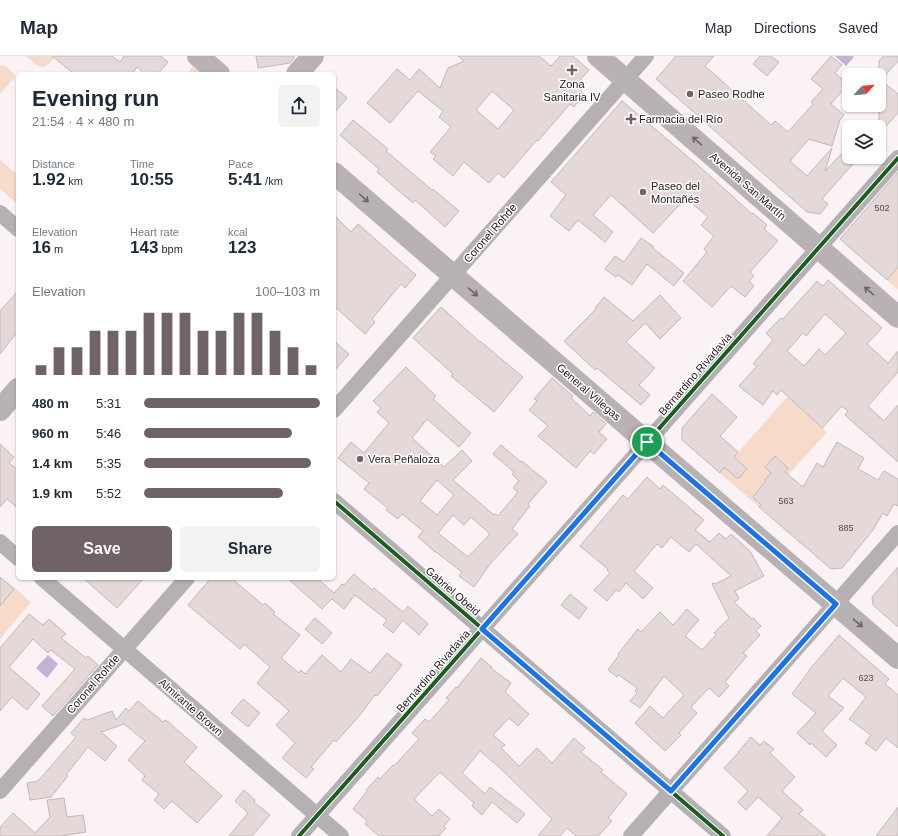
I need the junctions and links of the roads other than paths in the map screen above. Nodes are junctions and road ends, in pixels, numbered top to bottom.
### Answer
1 (198, 56) edge
2 (312, 56) edge
3 (598, 56) edge
4 (646, 56) edge
5 (217, 72) edge
6 (299, 72) edge
7 (625, 79) junction
8 (898, 158) edge
9 (336, 175) edge
10 (0, 213) edge
11 (16, 227) edge
12 (819, 248) junction
13 (453, 275) junction
14 (898, 316) edge
15 (16, 391) edge
16 (336, 408) edge
17 (0, 410) edge
18 (647, 442) junction
19 (336, 503) edge
20 (898, 533) edge
21 (0, 542) edge
22 (16, 556) edge
23 (44, 580) edge
24 (185, 580) edge
25 (836, 604) junction
26 (482, 629) junction
27 (125, 649) junction
28 (898, 658) edge
29 (0, 791) edge
30 (671, 791) junction
31 (317, 816) junction
32 (299, 836) edge
33 (341, 836) edge
34 (631, 836) edge
35 (723, 836) edge

1 - 5 main road
2 - 6 main road
3 - 7 main road, Avenida San Martín
4 - 7 street, Coronel Rohde
12 -> 7 main road, Avenida San Martín
7 - 13 street, Coronel Rohde
8 - 12 street, Bernardino Rivadavia
9 -> 13 main road, General Villegas
10 - 11 street
14 -> 12 main road, Avenida San Martín
12 - 18 street, Bernardino Rivadavia
13 - 16 street, Coronel Rohde
13 -> 18 main road, General Villegas
15 - 17 main road
18 - 25 main road, General Villegas
18 - 26 street, Bernardino Rivadavia
19 - 26 street, Gabriel Obeid
20 - 25 street
21 - 22 street
23 - 27 street, Almirante Brown
24 - 27 street, Coronel Rohde
25 -> 28 main road, General Villegas
25 - 30 street
26 - 30 street, Gabriel Obeid
26 - 31 street, Bernardino Rivadavia
27 - 29 street, Coronel Rohde
27 - 31 street, Almirante Brown
30 - 34 street
30 - 35 street, Gabriel Obeid
31 - 32 street, Bernardino Rivadavia
31 - 33 street, Almirante Brown

